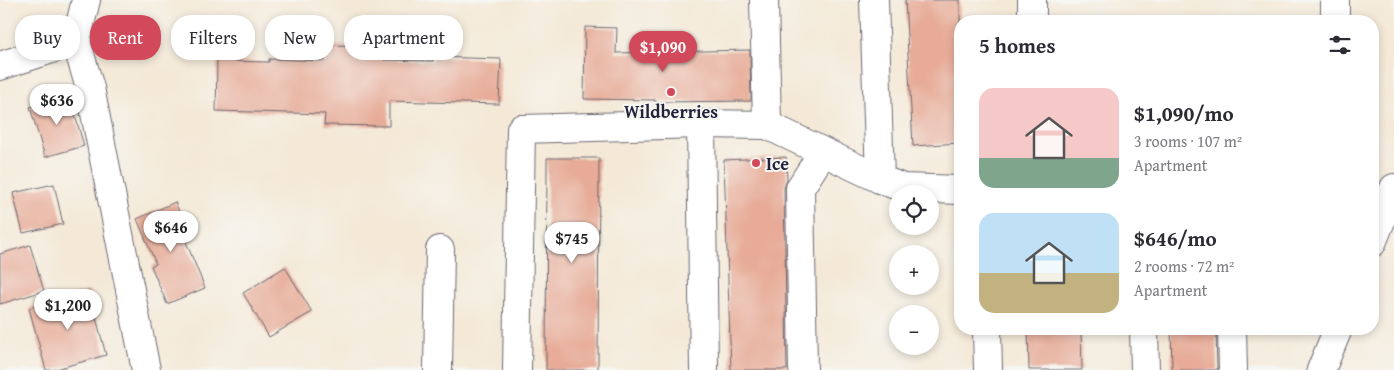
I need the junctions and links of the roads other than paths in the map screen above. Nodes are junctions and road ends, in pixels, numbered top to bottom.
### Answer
1 (86, 0) edge
2 (764, 0) edge
3 (874, 0) edge
4 (1032, 0) edge
5 (1335, 0) edge
6 (1032, 15) edge
7 (1335, 15) edge
8 (80, 25) edge
9 (80, 54) edge
10 (18, 60) edge
11 (0, 66) edge
12 (701, 124) junction
13 (767, 125) junction
14 (823, 152) junction
15 (880, 179) junction
16 (1394, 188) edge
17 (954, 190) edge
18 (1383, 225) edge
19 (440, 250) dead end
20 (987, 335) edge
21 (1144, 335) edge
22 (1232, 335) edge
23 (1336, 335) edge
24 (146, 370) edge
25 (438, 370) edge
26 (517, 370) edge
27 (704, 370) edge
28 (803, 370) edge
29 (988, 370) edge
30 (1146, 370) edge
31 (1233, 370) edge
32 (1321, 370) edge

1 - 8 street
2 - 13 street
3 - 15 street
4 - 6 street
5 - 7 street
9 - 24 street
10 - 11 street
12 - 13 street
12 - 26 street
12 - 27 street
13 - 14 street
14 - 15 street
14 - 28 street
15 - 17 street
16 - 18 street
19 - 25 street
20 - 29 street
21 - 30 street
22 - 31 street
23 - 32 street

